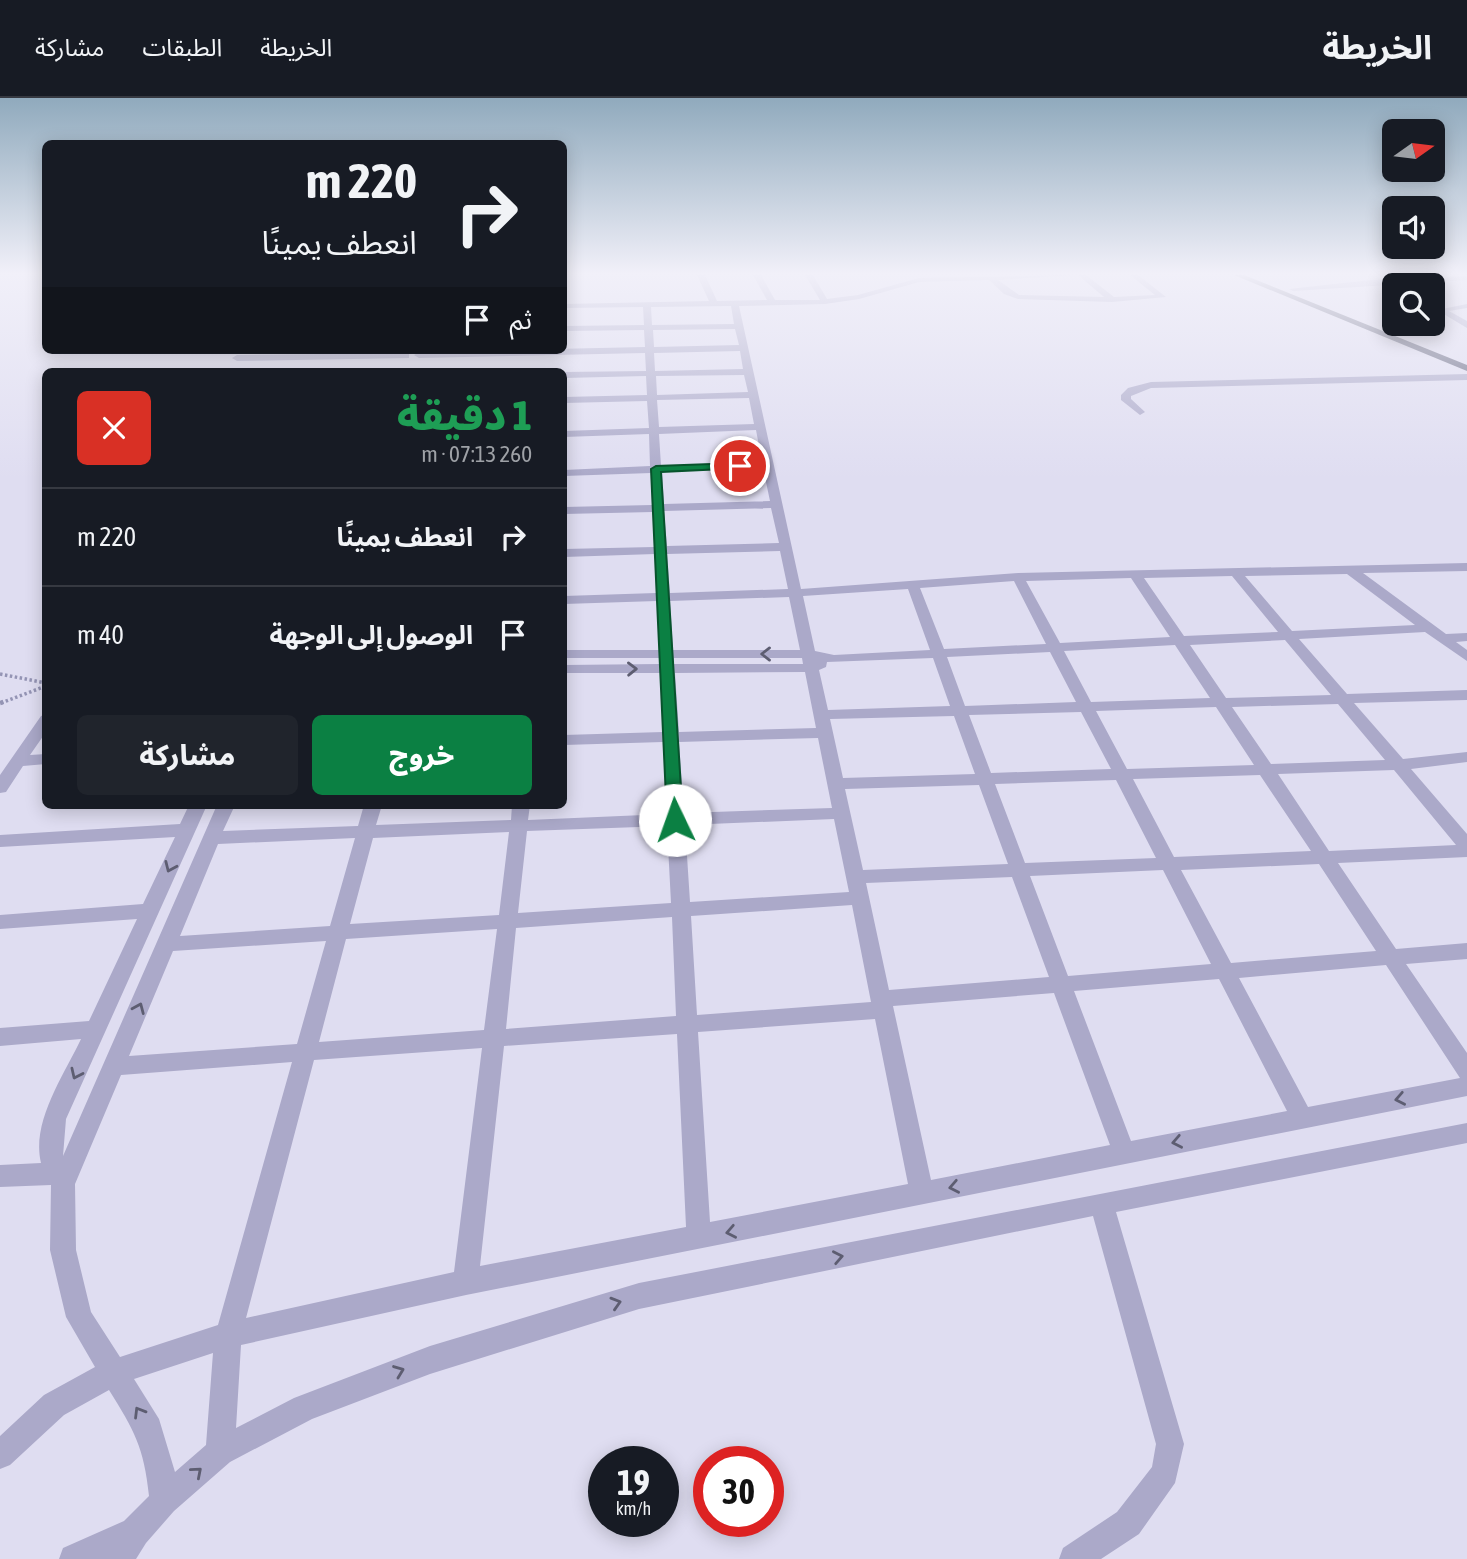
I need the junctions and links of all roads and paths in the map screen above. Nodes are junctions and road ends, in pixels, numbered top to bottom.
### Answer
1 (575, 343) edge
2 (649, 343) edge
3 (742, 343) edge
4 (1406, 343) edge
5 (1428, 343) edge
6 (743, 348) junction
7 (650, 351) junction
8 (567, 352) edge
9 (574, 352) junction
10 (241, 354) edge
11 (323, 354) edge
12 (522, 354) edge
13 (496, 355) edge
14 (418, 356) edge
15 (406, 357) edge
16 (1467, 359) edge
17 (1467, 368) edge
18 (748, 372) junction
19 (651, 374) junction
20 (567, 375) edge
21 (1467, 377) edge
22 (753, 395) junction
23 (652, 398) junction
24 (567, 400) edge
25 (1140, 412) dead end
26 (760, 427) junction
27 (567, 430) edge
28 (654, 431) junction
29 (768, 465) junction
30 (656, 469) junction
31 (567, 473) edge
32 (776, 504) junction
33 (658, 508) junction
34 (567, 512) edge
35 (785, 547) junction
36 (661, 550) junction
37 (567, 553) edge
38 (1467, 567) edge
39 (1350, 570) junction
40 (1235, 572) junction
41 (1135, 574) junction
42 (1018, 577) junction
43 (912, 583) junction
44 (795, 593) junction
45 (663, 597) junction
46 (567, 600) edge
47 (1428, 628) junction
48 (1287, 634) junction
49 (1467, 637) edge
50 (1442, 639) junction
51 (1179, 640) junction
52 (1055, 647) junction
53 (939, 653) junction
54 (567, 654) edge
55 (1467, 657) edge
56 (667, 661) junction
57 (809, 661) junction
58 (567, 670) edge
59 (0, 674) edge
60 (42, 683) edge
61 (42, 686) edge
62 (1467, 695) edge
63 (1342, 698) junction
64 (1221, 702) junction
65 (0, 703) edge
66 (1086, 706) junction
67 (960, 711) junction
68 (821, 715) junction
69 (42, 725) edge
70 (825, 733) junction
71 (671, 737) junction
72 (567, 740) edge
73 (1467, 757) edge
74 (42, 759) edge
75 (18, 761) junction
76 (1398, 765) junction
77 (1265, 769) junction
78 (1122, 775) junction
79 (985, 779) junction
80 (835, 785) junction
81 (0, 788) edge
82 (196, 809) edge
83 (224, 809) edge
84 (372, 809) edge
85 (842, 813) junction
86 (520, 815) edge
87 (675, 820) junction
88 (186, 830) junction
89 (366, 832) junction
90 (212, 838) junction
91 (0, 841) edge
92 (1467, 848) edge
93 (1324, 857) junction
94 (1169, 864) junction
95 (1019, 870) junction
96 (855, 877) junction
97 (859, 898) junction
98 (680, 909) junction
99 (150, 911) junction
100 (508, 921) junction
101 (0, 922) edge
102 (338, 933) junction
103 (166, 944) junction
104 (1467, 951) edge
105 (1391, 957) junction
106 (1225, 971) junction
107 (1062, 984) junction
108 (882, 1004) junction
109 (687, 1024) junction
110 (96, 1028) junction
111 (0, 1037) edge
112 (494, 1038) junction
113 (306, 1052) junction
114 (114, 1066) junction
115 (1467, 1071) edge
116 (1467, 1086) edge
117 (1302, 1118) junction
118 (1466, 1135) edge
119 (1124, 1152) junction
120 (0, 1176) edge
121 (62, 1176) junction
122 (922, 1193) junction
123 (1102, 1203) junction
124 (699, 1238) junction
125 (466, 1282) junction
126 (229, 1335) junction
127 (112, 1373) junction
128 (220, 1452) junction
129 (0, 1455) edge
130 (164, 1501) junction
131 (135, 1532) junction
132 (74, 1559) edge
133 (119, 1559) edge
134 (1074, 1559) edge

1 - 9 street
2 - 7 street
3 - 6 street
4 - 17 main road
5 - 16 main road
6 - 7 street
6 - 18 street
7 - 9 street
7 - 19 street
8 - 9 street
9 - 20 street
10 - 11 street
11 - 15 street
12 - 13 street
13 - 14 street
18 - 19 street
18 - 22 street
19 - 20 street
19 - 23 street
21 - 25 street
22 - 23 street
22 - 26 street
23 - 24 street
23 - 28 street
26 - 28 street
26 - 29 street
27 - 28 street
28 - 30 street
29 - 30 street
29 - 32 street
30 - 31 street
30 - 33 street
32 - 33 street
32 - 35 street
33 - 34 street
33 - 36 street
35 - 36 street
35 - 44 street
36 - 37 street
36 - 45 street
38 - 39 street
39 - 40 street
39 - 47 street
40 - 41 street
40 - 48 street
41 - 42 street
41 - 51 street
42 - 43 street
42 - 52 street
43 - 44 street
43 - 53 street
44 - 45 street
44 - 57 street
45 - 46 street
45 - 56 street
47 - 48 street
47 - 50 street
48 - 51 street
48 - 63 street
49 - 50 street
50 - 55 street
51 - 52 street
51 - 64 street
52 - 53 street
52 - 66 street
53 - 57 street
53 - 67 street
54 - 56 street
56 - 57 street
58 -> 56 street
56 - 71 street
57 - 68 street
59 - 60 path
61 - 65 path
62 - 63 street
63 - 64 street
63 - 76 street
64 - 66 street
64 - 77 street
66 - 67 street
66 - 78 street
67 - 68 street
67 - 79 street
68 - 70 street
69 - 75 street
70 - 71 street
70 - 80 street
71 - 72 street
71 - 87 street
73 - 76 street
74 - 75 street
75 - 81 street
76 - 77 street
76 - 92 street
77 - 78 street
77 - 93 street
78 - 79 street
78 - 94 street
79 - 80 street
79 - 95 street
80 - 85 street
82 - 88 street
83 - 90 street
84 - 89 street
85 - 87 street
85 - 96 street
86 - 87 street
86 - 89 street
86 - 100 street
87 - 98 street
88 - 91 street
88 -> 99 street
89 - 90 street
89 - 102 street
90 - 103 street
92 - 93 street
93 - 94 street
93 - 105 street
94 - 95 street
94 - 106 street
95 - 96 street
95 - 107 street
96 - 97 street
97 - 98 street
97 - 108 street
98 - 100 street
98 - 109 street
99 - 101 street
99 - 110 street
100 - 102 street
100 - 112 street
102 - 103 street
102 - 113 street
114 -> 103 street
104 - 105 street
105 - 106 street
105 - 115 street
106 - 107 street
106 - 117 street
107 - 108 street
107 - 119 street
108 - 109 street
108 - 122 street
109 - 112 street
109 - 124 street
110 - 111 street
110 -> 121 street
112 - 113 street
112 - 125 street
113 - 114 street
113 - 126 street
114 - 121 street
116 -> 117 street
117 -> 119 street
118 - 123 street
119 -> 122 street
120 - 121 street
121 - 127 street
122 -> 124 street
128 -> 123 street
123 - 134 street
124 - 125 street
125 - 126 street
126 - 127 street
126 - 128 street
127 - 129 street
130 -> 127 street
130 -> 128 street
130 - 131 street
131 - 132 street
131 - 133 street

